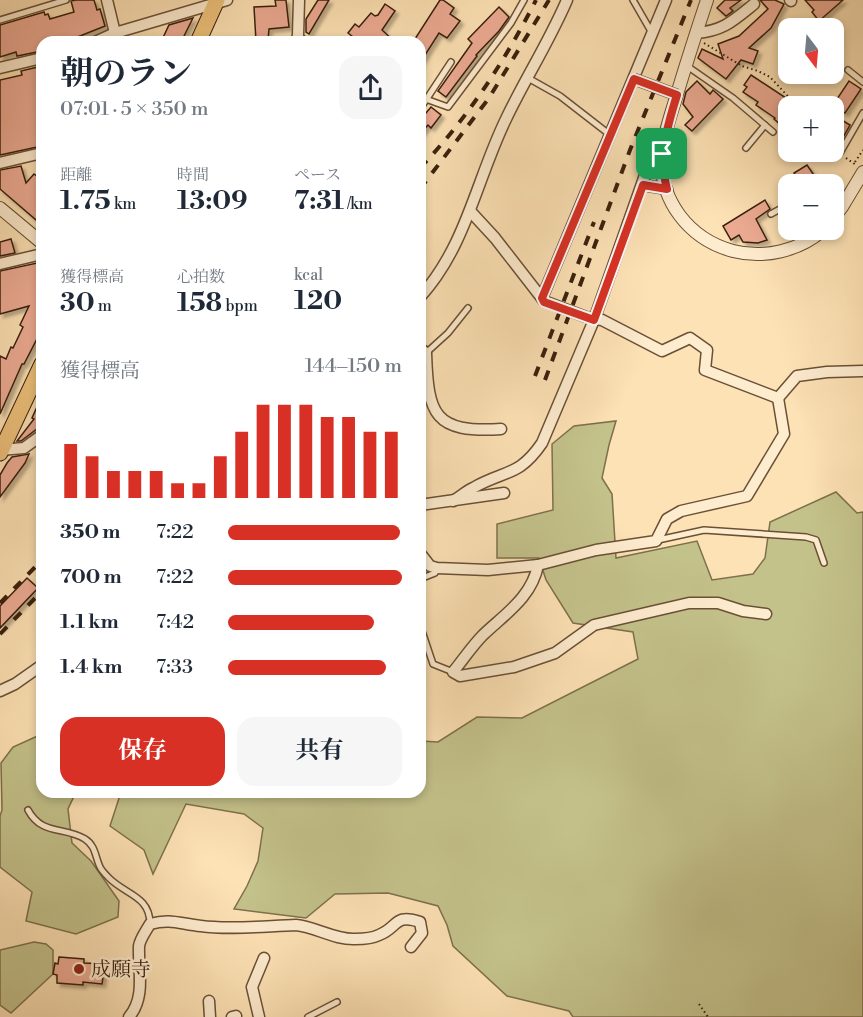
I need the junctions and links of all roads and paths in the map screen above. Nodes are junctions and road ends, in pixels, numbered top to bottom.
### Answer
1 (66, 0) edge
2 (108, 0) edge
3 (299, 0) edge
4 (524, 0) edge
5 (567, 0) edge
6 (633, 0) edge
7 (666, 0) edge
8 (707, 0) edge
9 (220, 1) edge
10 (752, 2) edge
11 (761, 13) dead end
12 (0, 20) edge
13 (115, 33) junction
14 (652, 34) junction
15 (695, 35) junction
16 (108, 36) edge
17 (201, 36) edge
18 (300, 36) edge
19 (36, 59) edge
20 (451, 62) dead end
21 (686, 65) junction
22 (0, 68) edge
23 (848, 70) dead end
24 (528, 78) junction
25 (634, 79) junction
26 (863, 82) edge
27 (426, 94) edge
28 (677, 95) junction
29 (787, 96) edge
30 (426, 99) edge
31 (863, 113) edge
32 (765, 125) junction
33 (667, 126) junction
34 (773, 132) dead end
35 (610, 135) junction
36 (844, 146) edge
37 (746, 148) dead end
38 (863, 150) edge
39 (36, 154) edge
40 (0, 163) edge
41 (859, 168) edge
42 (643, 185) junction
43 (667, 189) junction
44 (844, 202) edge
45 (0, 208) edge
46 (778, 210) edge
47 (471, 212) junction
48 (771, 214) dead end
49 (36, 238) edge
50 (808, 240) edge
51 (36, 256) edge
52 (0, 264) edge
53 (426, 290) edge
54 (543, 300) junction
55 (468, 308) dead end
56 (590, 318) junction
57 (426, 349) edge
58 (863, 371) edge
59 (36, 376) edge
60 (426, 380) edge
61 (778, 398) junction
62 (501, 429) dead end
63 (36, 439) edge
64 (0, 451) edge
65 (504, 493) dead end
66 (453, 501) junction
67 (426, 504) edge
68 (656, 541) junction
69 (426, 561) edge
70 (824, 563) dead end
71 (538, 565) junction
72 (437, 568) junction
73 (426, 577) edge
74 (766, 614) dead end
75 (426, 643) edge
76 (36, 669) edge
77 (453, 672) junction
78 (0, 691) edge
79 (28, 810) dead end
80 (150, 924) junction
81 (411, 946) dead end
82 (264, 958) dead end
83 (209, 1001) dead end
84 (337, 1002) dead end
85 (699, 1004) dead end
86 (129, 1017) edge
87 (210, 1017) edge
88 (258, 1017) edge
89 (308, 1017) edge
90 (708, 1017) edge

1 - 12 lane
2 - 13 street
3 - 18 street
4 - 30 lane
5 - 24 street
6 - 14 lane
7 - 14 street
8 - 15 street
9 - 13 street
9 - 17 main road
10 - 11 street
10 - 15 street
13 - 16 street
14 - 25 street
15 - 21 street
15 - 29 path
19 - 22 street
20 - 27 lane
21 - 28 street
21 - 32 lane
23 - 26 lane
24 - 35 lane
24 - 47 street
25 - 28 street, bridge
25 - 35 street
28 - 33 street
31 - 36 lane
32 - 34 lane
32 - 37 lane
33 - 42 street
33 - 43 street
35 - 54 street
38 - 41 path
39 - 40 street
41 - 44 street
42 - 43 street
42 - 56 street
43 - 50 street
45 - 49 street
46 - 48 lane
47 - 53 street
47 - 54 street
51 - 52 street
54 - 56 street, bridge
55 - 57 lane
56 - 61 street
56 - 66 street
58 - 61 street
59 - 64 main road
60 - 62 street
61 - 68 street
63 - 64 street
65 - 66 street
66 - 67 street
68 - 70 lane
68 - 71 street
69 - 72 street
71 - 72 street
71 - 77 street
72 - 73 lane
74 - 77 street
75 - 77 lane
76 - 78 street
79 - 80 lane
80 - 81 street
80 - 86 street
82 - 88 street
83 - 87 street
84 - 89 lane
85 - 90 path

